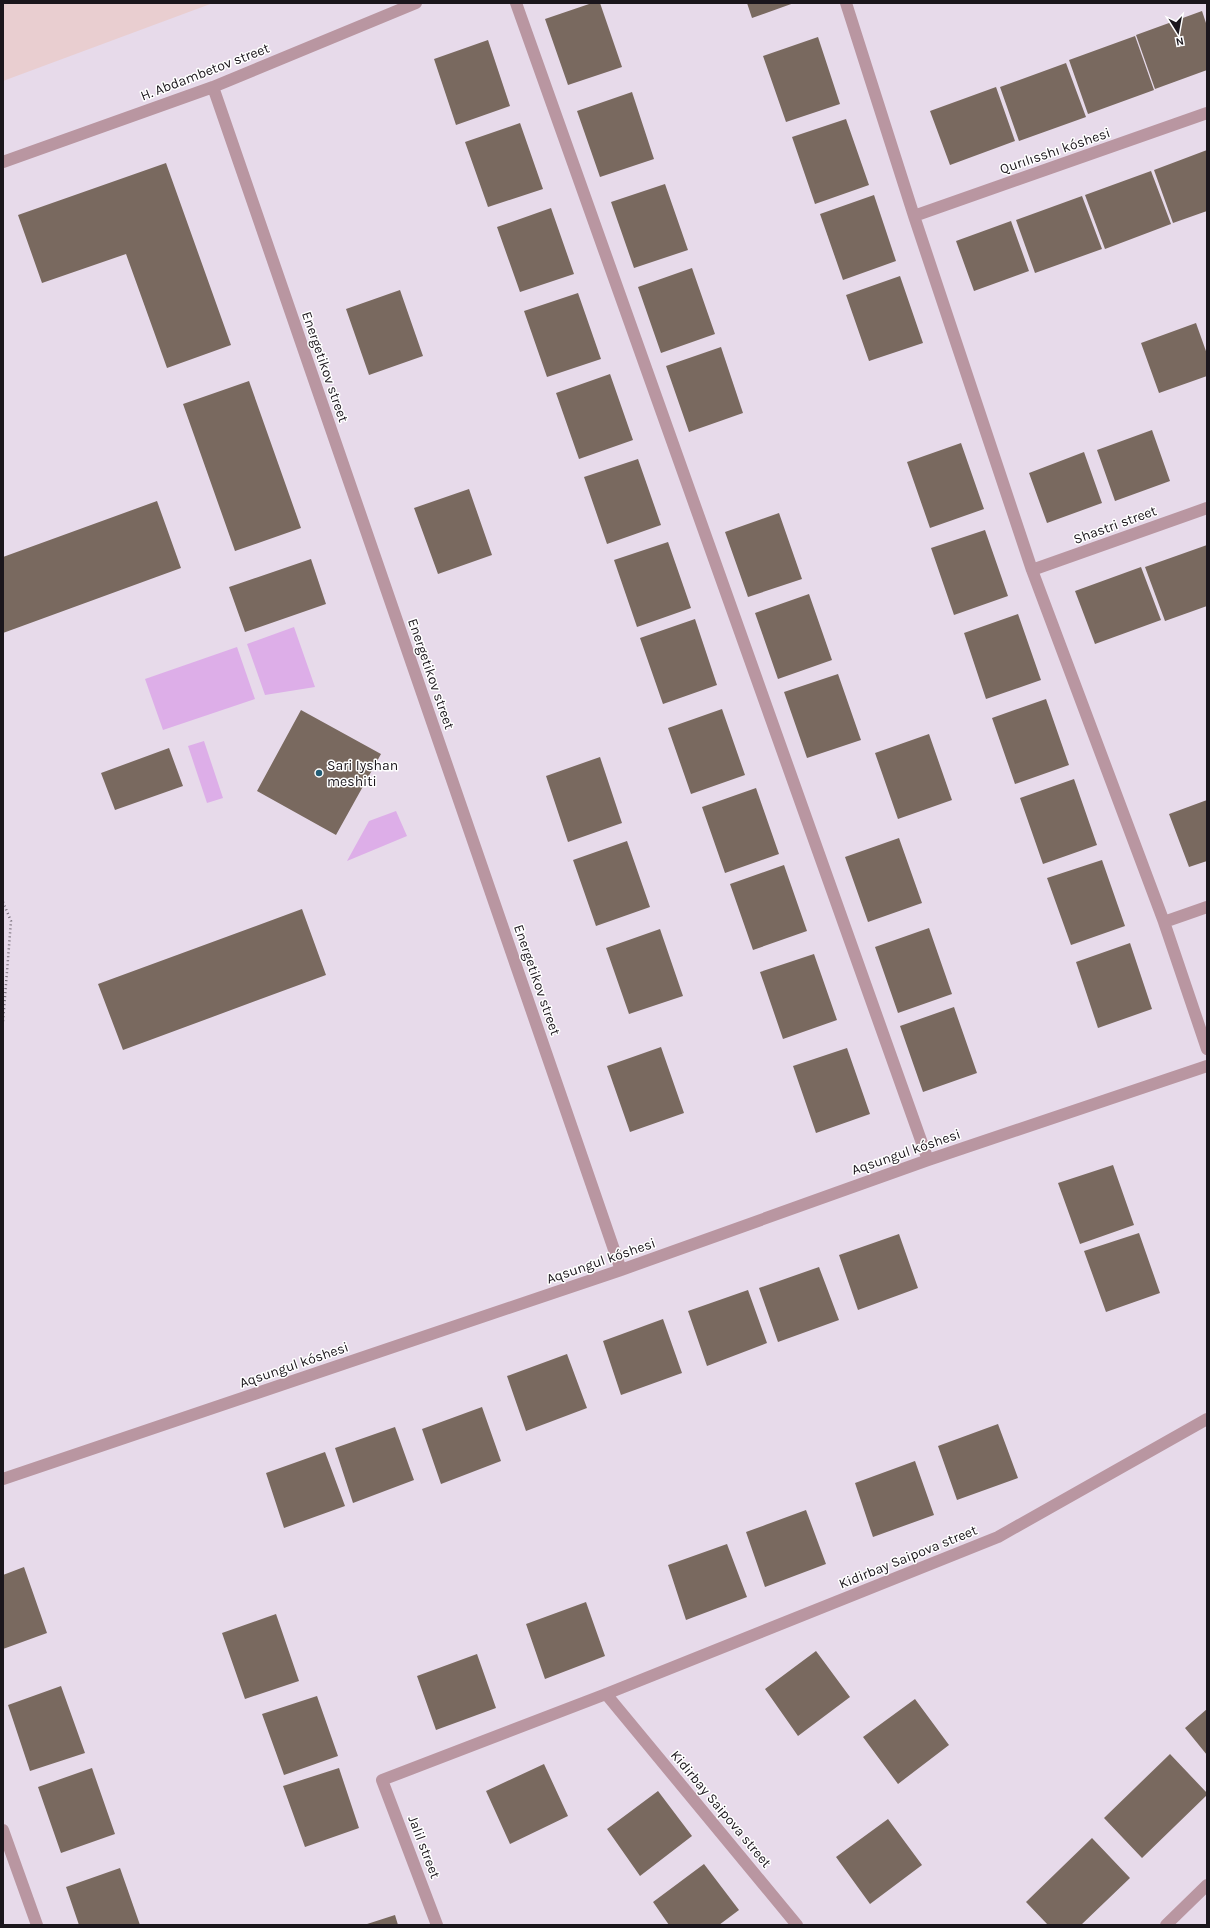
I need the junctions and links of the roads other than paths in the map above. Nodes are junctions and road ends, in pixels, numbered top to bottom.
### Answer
1 (416, 3) edge
2 (516, 3) edge
3 (846, 3) edge
4 (213, 87) junction
5 (1207, 113) edge
6 (3, 162) edge
7 (914, 216) junction
8 (1207, 508) edge
9 (1032, 570) junction
10 (1207, 907) edge
11 (1164, 922) junction
12 (1207, 1049) edge
13 (1207, 1066) edge
14 (928, 1160) junction
15 (621, 1270) junction
16 (1207, 1419) edge
17 (3, 1479) edge
18 (606, 1694) junction
19 (382, 1780) joint
20 (3, 1830) edge
21 (1207, 1884) edge
22 (37, 1925) edge
23 (437, 1925) edge
24 (797, 1925) edge
25 (1166, 1925) edge

1 - 4 street, H. Abdambetov street
2 - 14 street
3 - 7 street
4 - 6 street, H. Abdambetov street
4 - 15 street, Energetikov street
5 - 7 street, Qurılısshı kóshesi
7 - 9 street
8 - 9 street, Shastri street
9 - 11 street
10 - 11 street
11 - 12 street
13 - 14 street, Aqsungul kóshesi
14 - 15 street, Aqsungul kóshesi
15 - 17 street, Aqsungul kóshesi
16 - 18 street, Kidirbay Saipova street
18 - 19 street, Kidirbay Saipova street
18 - 24 street, Kidirbay Saipova street
19 - 23 street, Jalil street
20 - 22 street
21 - 25 street

